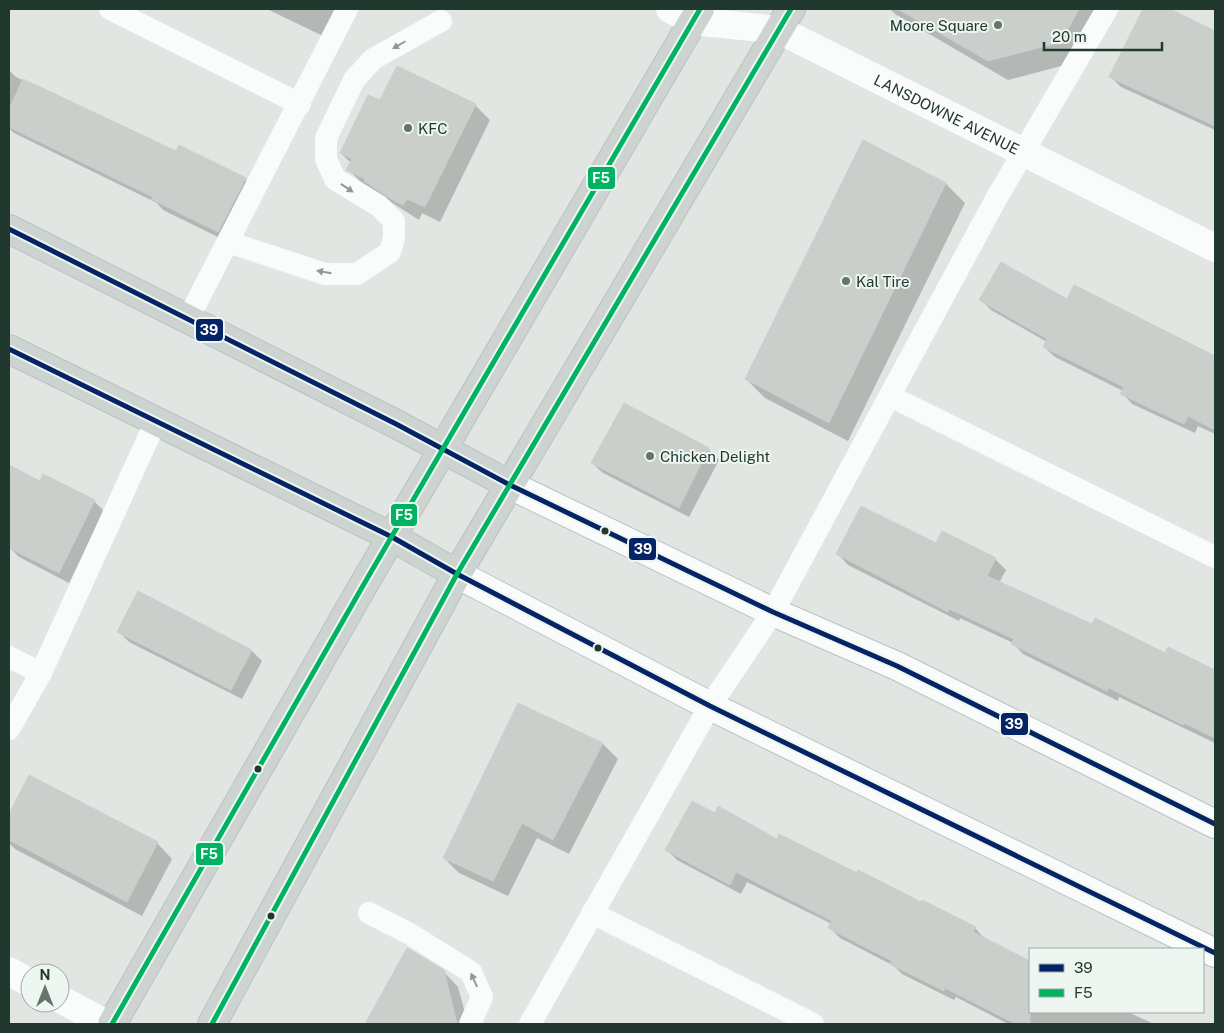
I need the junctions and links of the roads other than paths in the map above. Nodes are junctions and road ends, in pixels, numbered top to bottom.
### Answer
1 (110, 9) edge
2 (347, 9) edge
3 (1107, 9) edge
4 (688, 13) edge
5 (785, 19) edge
6 (441, 21) dead end
7 (300, 104) junction
8 (1023, 153) junction
9 (9, 229) edge
10 (228, 242) junction
11 (1215, 248) edge
12 (188, 319) junction
13 (9, 349) edge
14 (890, 396) junction
15 (156, 421) junction
16 (444, 449) junction
17 (510, 485) junction
18 (392, 537) junction
19 (1215, 557) edge
20 (457, 574) junction
21 (773, 612) junction
22 (9, 657) edge
23 (41, 673) junction
24 (710, 706) junction
25 (9, 729) edge
26 (1215, 824) edge
27 (369, 913) dead end
28 (592, 913) junction
29 (1215, 953) edge
30 (9, 971) edge
31 (20, 977) edge
32 (70, 1004) edge
33 (107, 1024) edge
34 (112, 1024) edge
35 (212, 1024) edge
36 (470, 1024) edge
37 (530, 1024) edge
38 (813, 1024) edge

1 - 7 lane
2 - 7 lane
3 - 8 lane
4 - 5 main road, LANSDOWNE AVENUE
4 - 16 main road
5 - 8 main road, LANSDOWNE AVENUE
5 - 17 main road
6 -> 10 lane
7 - 10 lane
8 - 11 main road, LANSDOWNE AVENUE
8 - 14 lane
9 - 12 main road
10 - 12 lane
12 - 16 main road
13 - 15 main road
14 - 19 lane
14 - 21 lane
15 - 18 main road
15 - 23 lane
16 - 17 main road
16 - 18 main road
17 - 20 main road
17 - 21 main road
18 - 20 main road
18 - 34 main road
20 - 24 main road
20 - 35 main road
21 - 24 lane
21 - 26 main road
22 - 23 lane
23 - 25 lane
24 - 28 lane
24 - 29 main road
36 -> 27 lane
28 - 37 lane
28 - 38 lane
30 - 31 main road
32 - 33 main road

